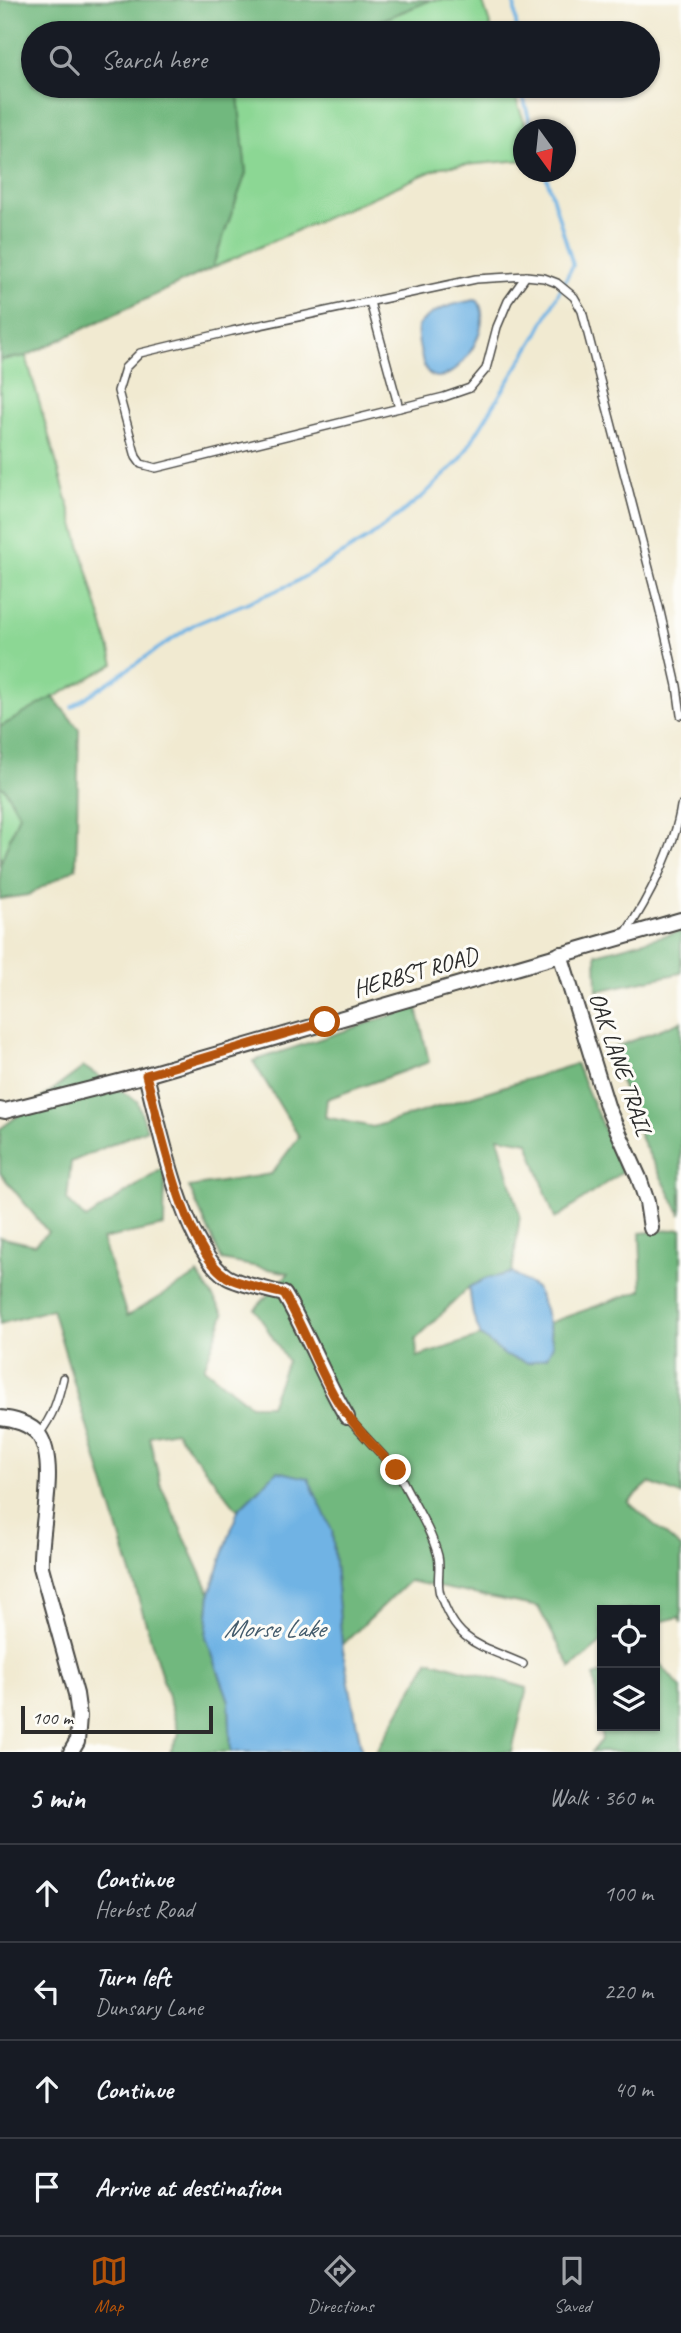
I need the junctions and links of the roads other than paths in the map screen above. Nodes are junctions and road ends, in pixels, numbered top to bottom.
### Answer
1 (526, 276) junction
2 (370, 302) junction
3 (399, 408) junction
4 (681, 715) edge
5 (681, 806) edge
6 (681, 920) edge
7 (623, 938) junction
8 (560, 954) junction
9 (146, 1075) junction
10 (0, 1110) edge
11 (651, 1228) dead end
12 (63, 1378) dead end
13 (347, 1417) joint
14 (0, 1418) edge
15 (39, 1434) junction
16 (523, 1664) dead end
17 (71, 1752) edge

1 - 2 lane
1 - 3 lane
1 - 4 lane
2 - 3 lane
2 - 3 lane
5 - 7 lane
6 - 7 street, HERBST ROAD
7 - 8 street, HERBST ROAD
8 - 9 street, HERBST ROAD
8 - 11 street, OAK LANE TRAIL
9 - 10 street, HERBST ROAD
9 - 13 street
12 - 15 lane
13 - 16 lane
14 - 15 street
15 - 17 street

